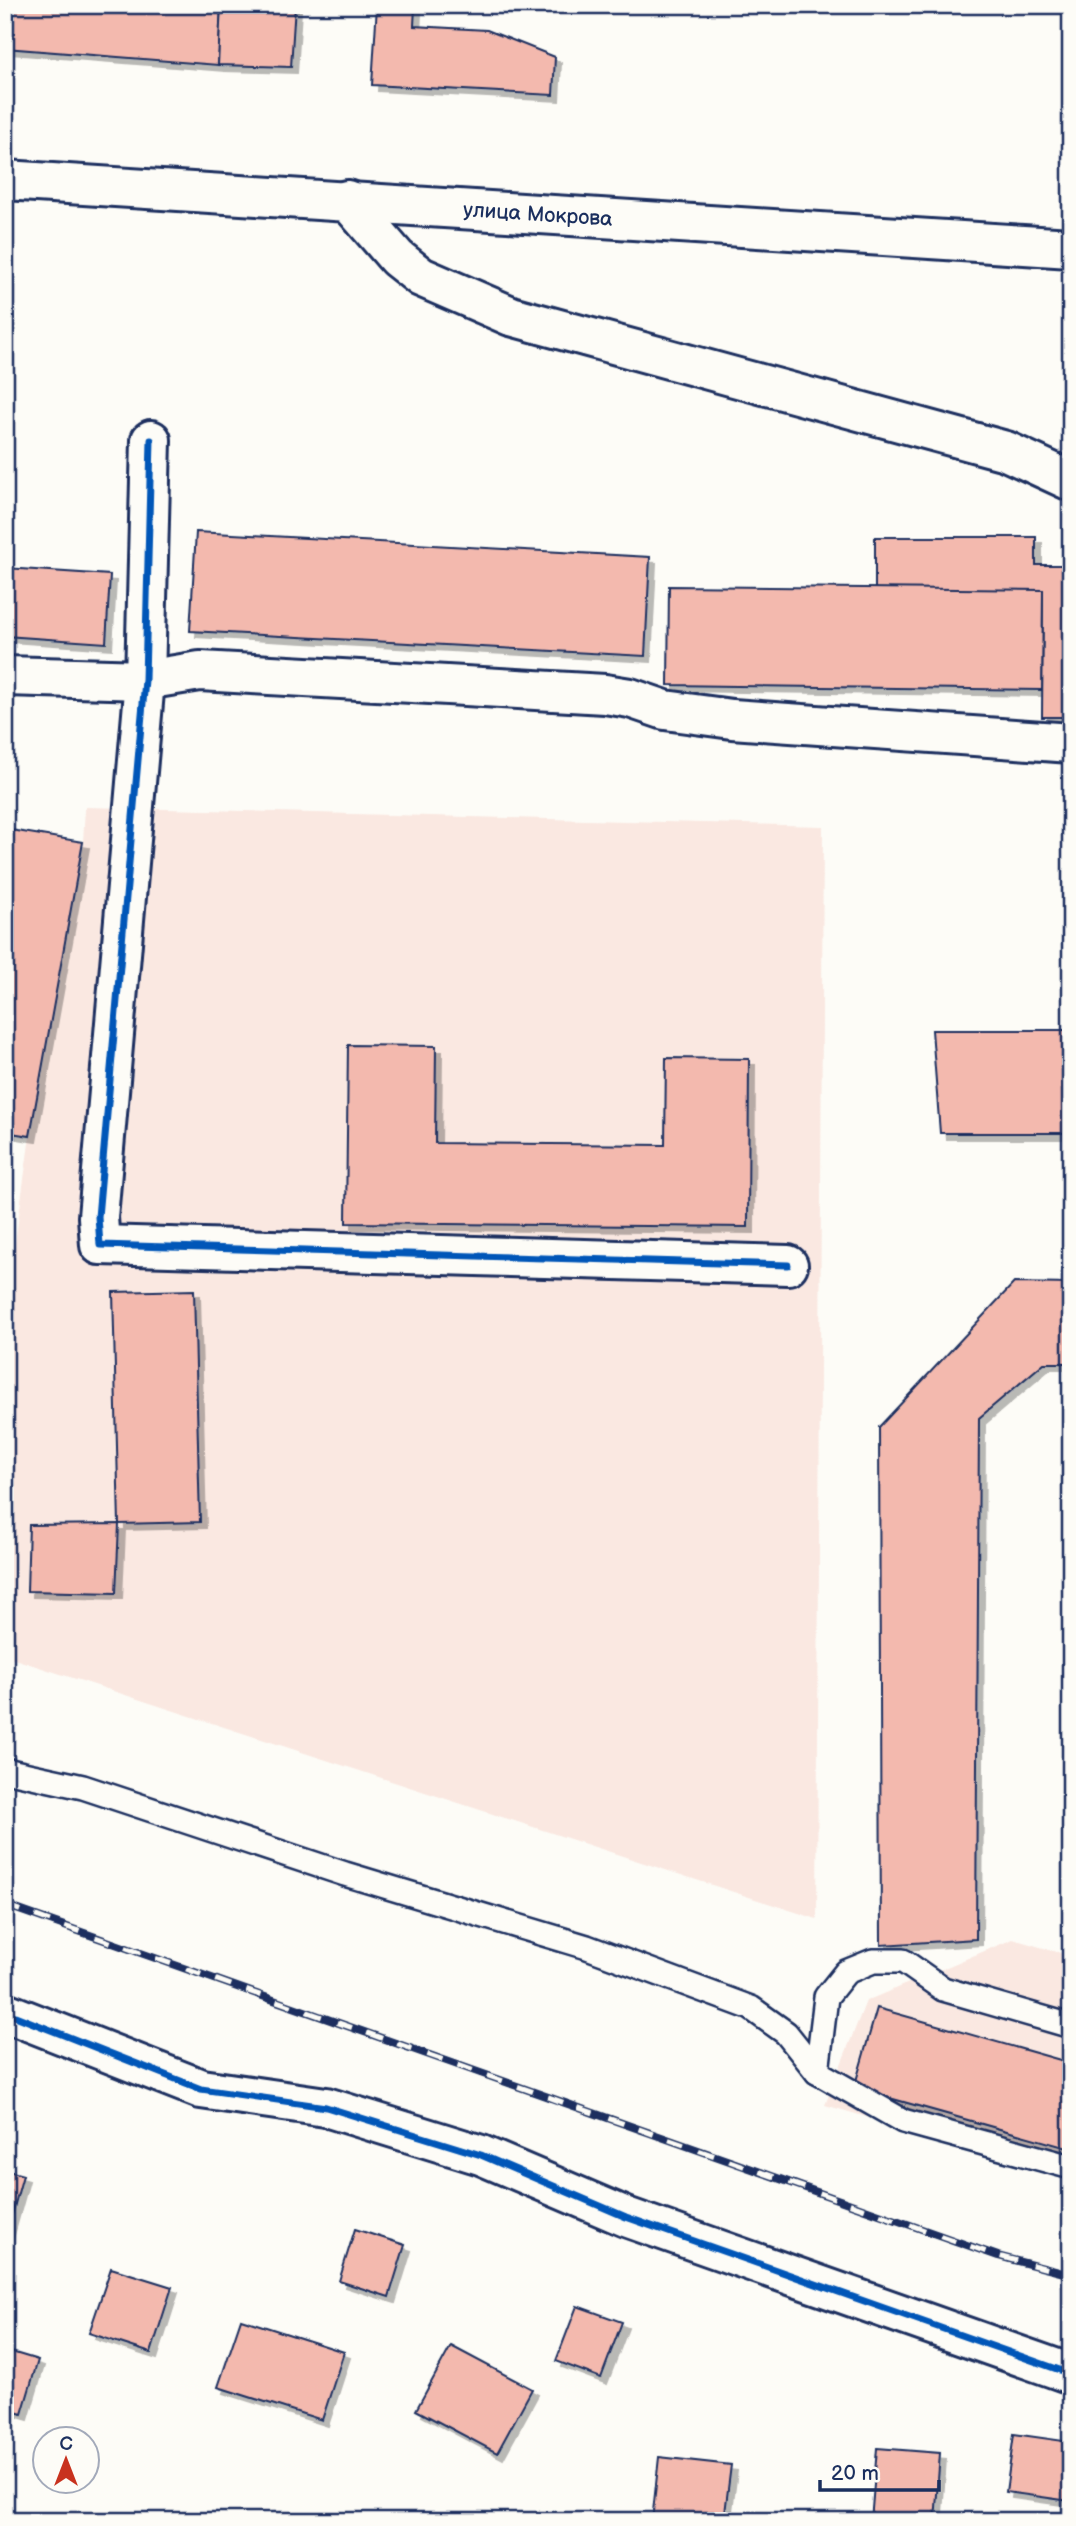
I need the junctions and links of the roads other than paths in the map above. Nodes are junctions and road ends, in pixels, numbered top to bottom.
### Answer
1 (5, 180) edge
2 (347, 200) junction
3 (1071, 248) edge
4 (151, 440) dead end
5 (1071, 481) edge
6 (5, 676) edge
7 (145, 680) junction
8 (1071, 743) edge
9 (788, 1265) dead end
10 (5, 1770) edge
11 (5, 2012) edge
12 (1071, 2026) edge
13 (817, 2072) junction
14 (1071, 2167) edge
15 (1071, 2374) edge

1 - 2 street, улица Мокрова
2 - 3 street, улица Мокрова
2 - 5 street
4 - 7 street
6 - 7 street
7 - 8 street
7 - 9 street
10 - 13 lane
11 - 15 street
12 - 13 lane
13 - 14 lane

